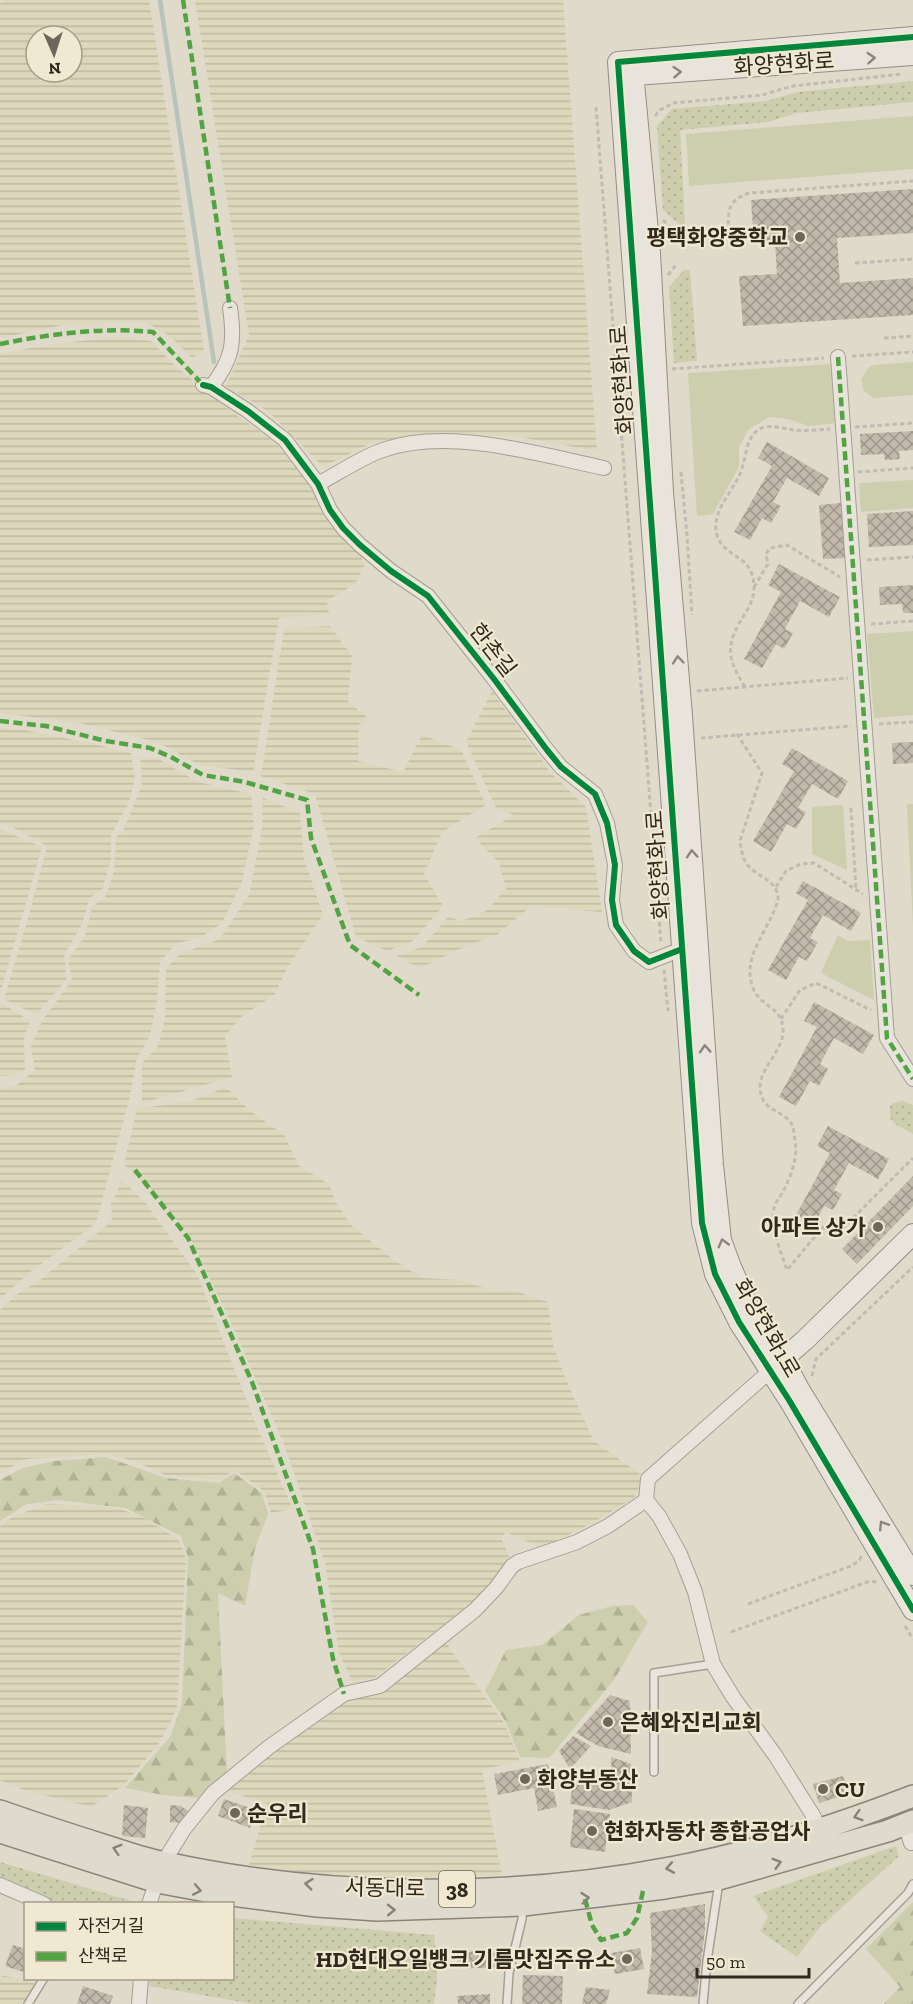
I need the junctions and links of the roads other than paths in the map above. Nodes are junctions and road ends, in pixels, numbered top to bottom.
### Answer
1 (913, 37) edge
2 (913, 55) edge
3 (626, 69) junction
4 (230, 308) dead end
5 (838, 357) road end
6 (604, 468) dead end
7 (318, 484) junction
8 (682, 949) junction
9 (913, 1079) edge
10 (913, 1234) edge
11 (913, 1251) edge
12 (779, 1369) junction
13 (646, 1500) junction
14 (913, 1575) edge
15 (913, 1610) edge
16 (713, 1664) junction
17 (654, 1772) dead end
18 (913, 1796) edge
19 (0, 1811) edge
20 (818, 1828) junction
21 (0, 1832) edge
22 (911, 1834) edge
23 (160, 1872) junction
24 (719, 1879) junction
25 (913, 1884) edge
26 (0, 1885) edge
27 (39, 1902) edge
28 (150, 1902) edge
29 (523, 1905) junction
30 (43, 1980) edge
31 (141, 1980) edge
32 (140, 2003) edge
33 (28, 2004) edge
34 (507, 2004) edge
35 (703, 2004) edge
36 (798, 2004) edge

1 - 3 street
3 -> 2 street, 화양현화로
3 - 8 street, 화양현화1로
12 -> 3 street, 화양현화1로
4 - 7 street, 한촌길
5 - 9 street
6 - 7 street
7 - 8 street, 한촌길
8 - 12 street, 화양현화1로
10 - 12 street
11 - 12 street
12 - 13 street
14 -> 12 street, 화양현화1로
12 - 15 street, 화양현화1로
13 - 16 street
13 - 23 street
16 - 17 lane
16 - 20 street
18 -> 20 main road, 서동대로 / 38
23 -> 19 main road, 서동대로 / 38
20 -> 23 main road, 서동대로 / 38
21 - 23 main road, 서동대로 / 38
24 -> 22 main road, 서동대로 / 38
23 - 28 street
23 -> 29 main road, 서동대로 / 38
29 -> 24 main road, 서동대로 / 38
24 - 35 lane
25 - 36 lane
26 - 27 street
29 - 34 lane
30 - 33 lane
31 - 32 street

